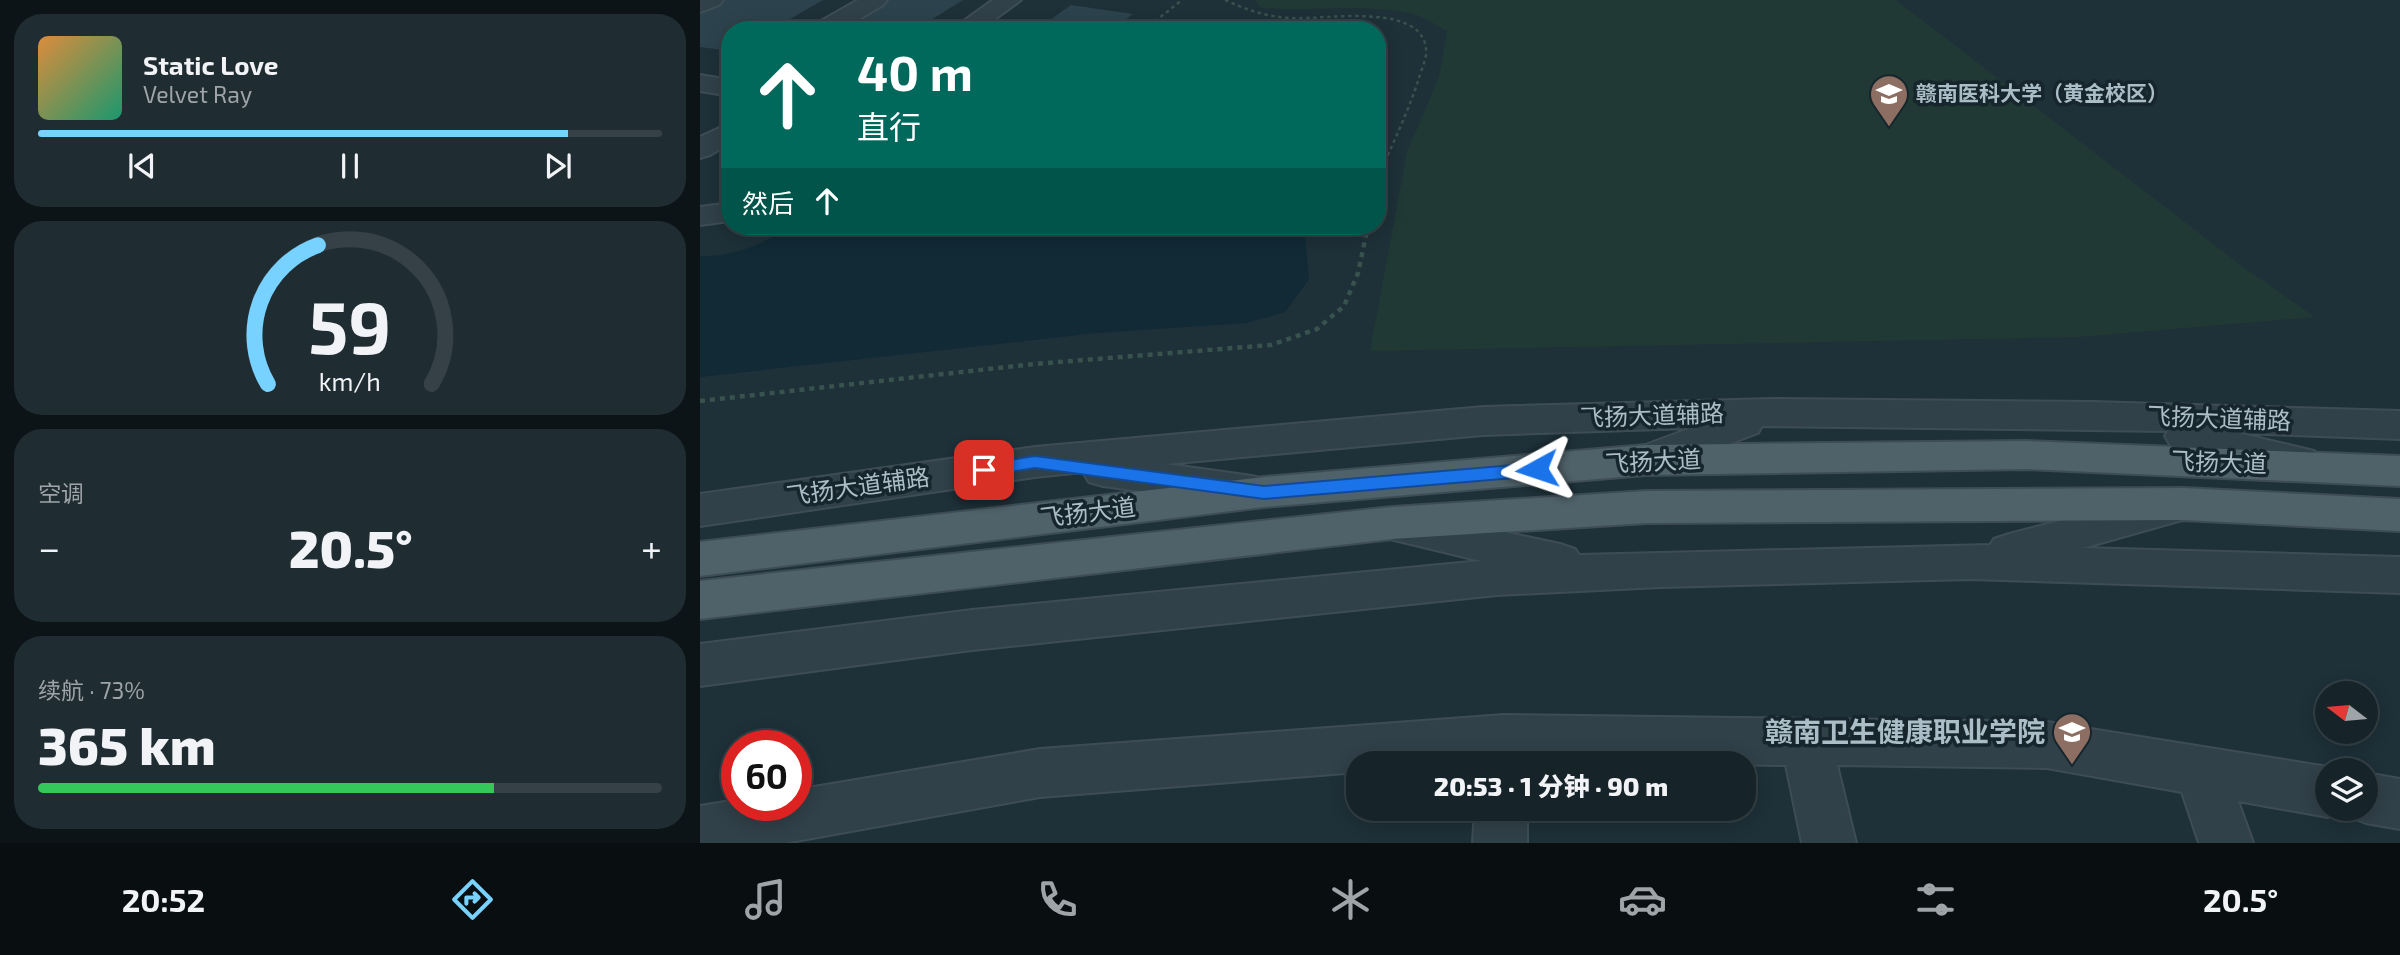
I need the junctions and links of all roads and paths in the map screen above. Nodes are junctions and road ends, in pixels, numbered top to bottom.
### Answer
1 (711, 0) edge
2 (875, 0) edge
3 (1009, 0) edge
4 (1182, 0) edge
5 (1225, 0) edge
6 (700, 5) edge
7 (839, 21) edge
8 (977, 21) edge
9 (1155, 21) edge
10 (721, 136) edge
11 (700, 149) edge
12 (1386, 159) edge
13 (721, 213) edge
14 (700, 216) edge
15 (1366, 235) edge
16 (700, 401) edge
17 (1772, 412) junction
18 (2092, 415) junction
19 (2400, 425) edge
20 (1646, 460) junction
21 (1035, 462) junction
22 (2330, 468) junction
23 (2400, 471) edge
24 (1264, 492) junction
25 (2183, 504) junction
26 (700, 510) edge
27 (2400, 515) edge
28 (1392, 523) junction
29 (700, 559) edge
30 (1970, 562) junction
31 (1609, 571) junction
32 (2400, 575) edge
33 (700, 600) edge
34 (700, 665) edge
35 (1807, 740) junction
36 (1504, 751) edge
37 (1346, 758) edge
38 (2201, 771) junction
39 (2315, 790) edge
40 (2378, 801) edge
41 (2400, 804) edge
42 (1501, 821) edge
43 (700, 832) edge
44 (1500, 843) edge
45 (1829, 843) edge
46 (2226, 843) edge

1 - 6 street
2 - 7 street
3 - 8 street
4 - 9 path
5 - 12 path
10 - 11 street
13 - 14 street
15 - 16 path
17 - 18 street, 飞扬大道辅路
17 - 20 street
17 - 21 street, 飞扬大道辅路
18 - 19 street, 飞扬大道辅路
18 - 22 street
20 - 22 main road, 飞扬大道
20 - 24 main road, 飞扬大道
21 - 24 street
21 - 26 street, 飞扬大道辅路
22 - 23 main road, 飞扬大道
24 - 29 main road, 飞扬大道
25 - 27 main road, 飞扬大道
25 - 28 main road, 飞扬大道
25 - 30 street
28 - 31 street
28 - 33 main road, 飞扬大道
30 - 31 street
30 - 32 street
31 - 34 street
35 - 36 street
35 - 38 street
35 - 45 street
37 - 43 street
38 - 39 street
38 - 46 street
40 - 41 street
42 - 44 street

